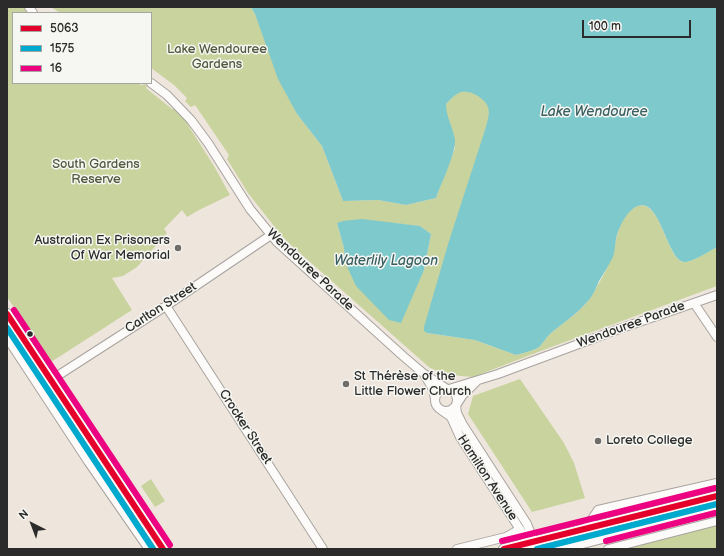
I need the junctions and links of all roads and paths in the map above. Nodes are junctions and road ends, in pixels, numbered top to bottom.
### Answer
1 (152, 84) edge
2 (271, 235) junction
3 (717, 295) edge
4 (694, 303) junction
5 (166, 306) junction
6 (7, 314) edge
7 (7, 336) edge
8 (717, 338) edge
9 (423, 373) junction
10 (51, 380) junction
11 (478, 381) junction
12 (448, 389) junction
13 (435, 399) junction
14 (456, 405) junction
15 (441, 410) junction
16 (87, 436) junction
17 (77, 443) junction
18 (717, 483) edge
19 (717, 496) edge
20 (717, 509) edge
21 (717, 521) edge
22 (586, 528) junction
23 (520, 529) junction
24 (628, 532) junction
25 (630, 544) junction
26 (533, 546) edge
27 (150, 549) edge
28 (162, 549) edge
29 (323, 549) edge
30 (457, 549) edge
31 (504, 549) edge
32 (559, 549) edge
33 (608, 549) edge

1 - 2 street, Wendouree Parade
2 - 5 street, Carlton Street
2 - 9 street, Wendouree Parade
3 - 4 street, Wendouree Parade
4 - 8 street
4 - 11 street, Wendouree Parade
5 - 10 street, Carlton Street
5 - 29 street, Crocker Street
6 - 10 main road
7 - 17 main road
9 - 12 street, Wendouree Parade
9 - 13 street, Wendouree Parade
10 - 16 main road
11 - 12 street, Wendouree Parade
11 - 14 street, Wendouree Parade
12 - 13 street
12 - 14 street
13 - 15 street
14 - 15 street
14 - 26 street, Hamilton Avenue
15 - 23 street, Hamilton Avenue
16 - 17 main road
16 - 28 main road
17 - 27 main road
18 - 22 street
19 - 22 main road
20 - 24 main road
21 - 25 street
22 - 26 main road
23 - 26 street, Hamilton Avenue
23 - 30 street
24 - 25 street
24 - 32 main road
25 - 33 street
26 - 31 main road

